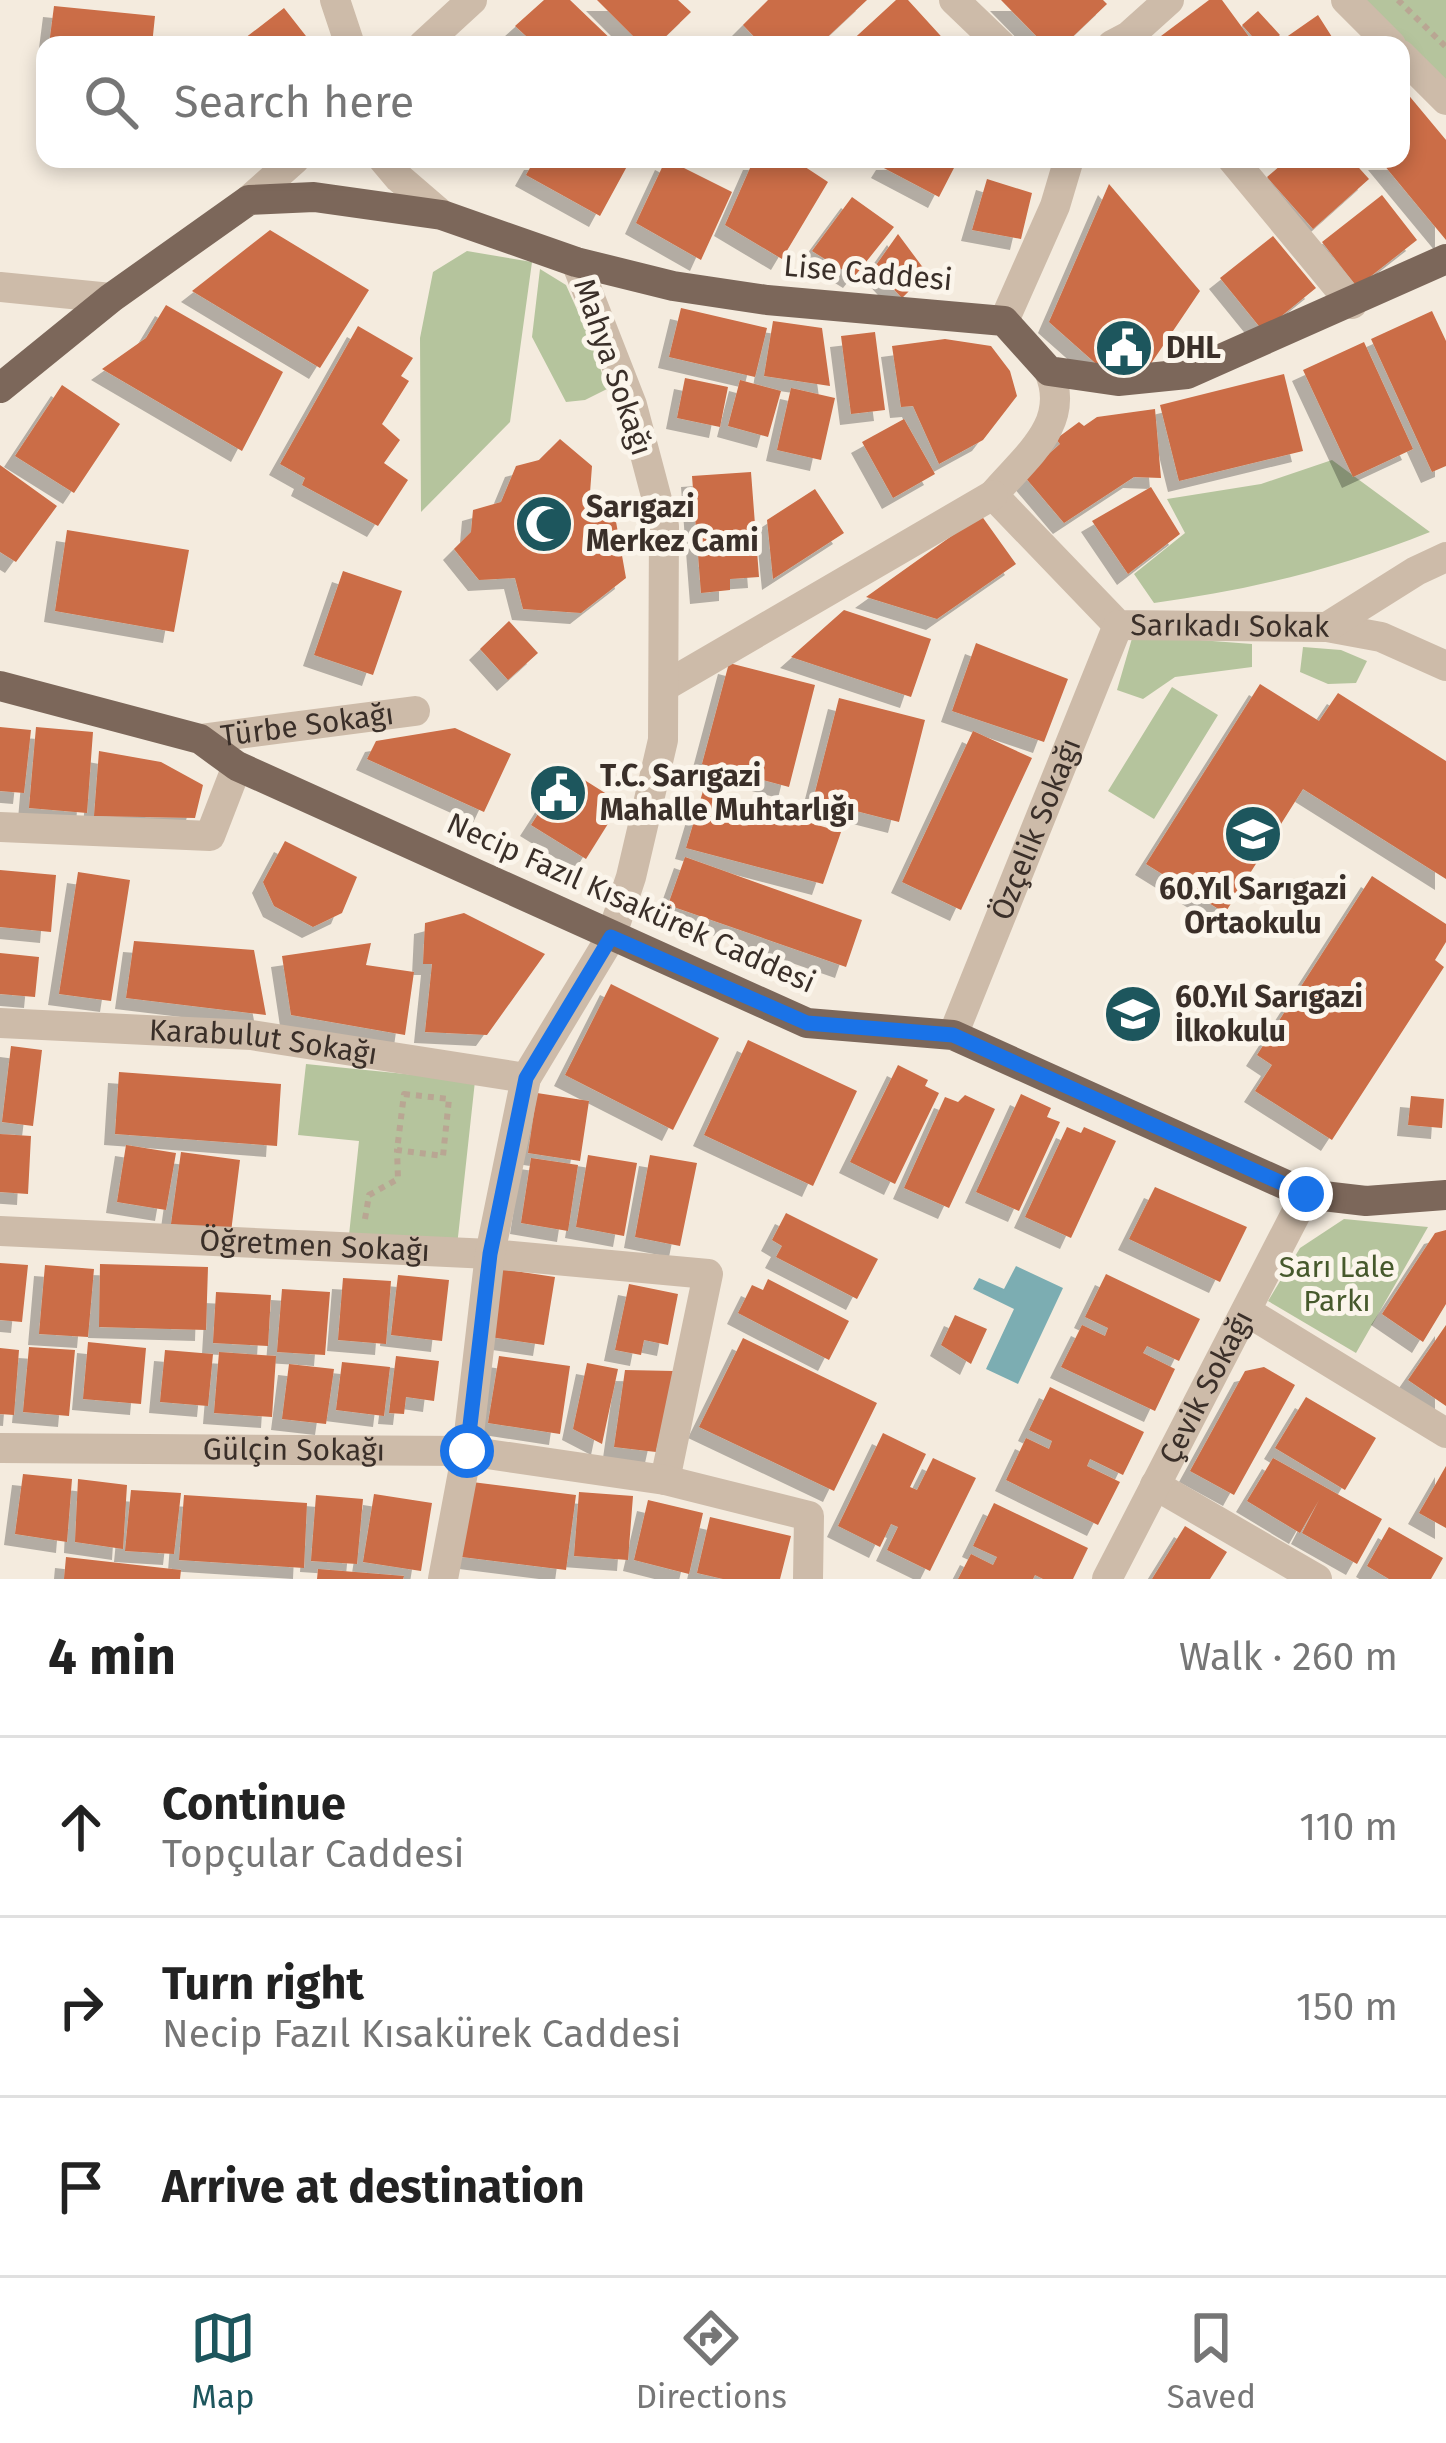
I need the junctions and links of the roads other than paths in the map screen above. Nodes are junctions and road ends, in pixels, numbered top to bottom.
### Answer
1 (335, 0) edge
2 (955, 0) edge
3 (1169, 0) edge
4 (1346, 0) edge
5 (475, 1) edge
6 (347, 36) edge
7 (434, 36) edge
8 (449, 36) edge
9 (992, 36) edge
10 (1132, 36) edge
11 (1382, 36) edge
12 (1410, 64) edge
13 (1446, 100) edge
14 (285, 168) edge
15 (391, 168) edge
16 (1067, 168) edge
17 (1239, 168) edge
18 (249, 200) junction
19 (442, 215) junction
20 (1446, 259) edge
21 (576, 262) junction
22 (0, 286) edge
23 (111, 298) junction
24 (1352, 304) junction
25 (1004, 321) junction
26 (1048, 370) junction
27 (0, 388) edge
28 (993, 495) junction
29 (1446, 557) edge
30 (1118, 625) junction
31 (1328, 627) junction
32 (1446, 666) edge
33 (0, 686) edge
34 (665, 686) junction
35 (415, 711) dead end
36 (200, 739) junction
37 (237, 766) junction
38 (0, 827) edge
39 (611, 937) junction
40 (0, 1023) edge
41 (953, 1035) junction
42 (526, 1078) junction
43 (1306, 1194) junction
44 (1446, 1195) edge
45 (0, 1232) edge
46 (490, 1254) junction
47 (1246, 1311) junction
48 (1446, 1433) edge
49 (0, 1448) edge
50 (467, 1451) junction
51 (665, 1480) junction
52 (1155, 1485) junction
53 (443, 1579) edge
54 (808, 1579) edge
55 (1107, 1579) edge
56 (1316, 1579) edge

1 - 6 street
2 - 9 street
3 - 10 street
4 - 11 street
5 - 7 street
5 - 8 street
12 - 13 street
14 - 18 street
15 - 19 street
16 - 25 street
17 - 24 street
18 - 19 main road, Lise Caddesi
18 - 23 main road
19 - 21 main road, Lise Caddesi
20 - 24 main road
21 - 25 main road, Lise Caddesi
21 - 34 street, Mahya Sokağı
22 - 23 street
23 - 27 main road
24 - 26 main road
25 - 26 main road
26 - 28 street
28 - 30 street, Sarıkadı Sokak
28 - 34 street
29 - 31 street
30 - 31 street, Sarıkadı Sokak
30 - 41 street, Özçelik Sokağı
31 - 32 street, Sarıkadı Sokak
33 - 36 main road, Necip Fazıl Kısakürek Caddesi
34 - 39 street, Mahya Sokağı
35 - 36 street, Türbe Sokağı
36 - 37 main road, Necip Fazıl Kısakürek Caddesi
37 - 38 street
37 - 39 main road, Necip Fazıl Kısakürek Caddesi
39 - 41 main road, Necip Fazıl Kısakürek Caddesi
39 - 42 street, Mahya Sokağı
40 - 42 street, Karabulut Sokağı
41 - 43 main road, Necip Fazıl Kısakürek Caddesi
42 - 46 street, Mahya Sokağı
43 - 44 main road, Necip Fazıl Kısakürek Caddesi
43 - 47 street, Çevik Sokağı
45 - 46 street, Öğretmen Sokağı
46 - 50 street, Mahya Sokağı
46 - 51 street, Öğretmen Sokağı
47 - 48 street
47 - 52 street, Çevik Sokağı
49 - 50 street, Gülçin Sokağı
50 - 51 street, Gülçin Sokağı
50 - 53 street, Mahya Sokağı
51 - 54 street, Gülçin Sokağı
52 - 55 street, Çevik Sokağı
52 - 56 street

